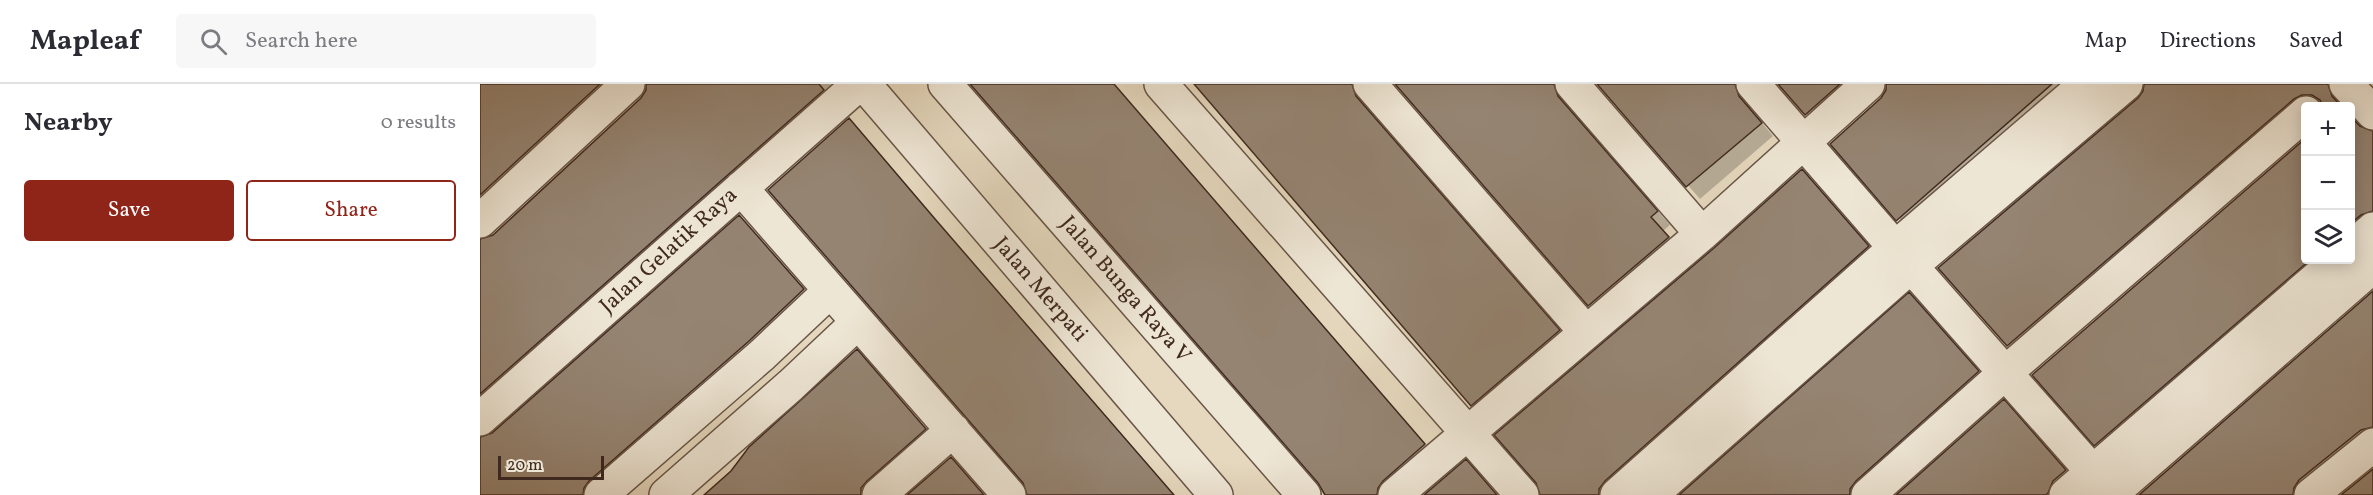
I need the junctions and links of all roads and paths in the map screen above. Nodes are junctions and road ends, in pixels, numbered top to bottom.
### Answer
1 (628, 84) edge
2 (861, 84) edge
3 (945, 84) edge
4 (1161, 84) edge
5 (1370, 84) edge
6 (1572, 84) edge
7 (1753, 84) edge
8 (1868, 84) edge
9 (2339, 84) edge
10 (2346, 84) edge
11 (2104, 88) edge
12 (2318, 102) edge
13 (2373, 114) edge
14 (2301, 117) edge
15 (1803, 142) junction
16 (741, 188) junction
17 (480, 221) edge
18 (2373, 229) edge
19 (1702, 234) junction
20 (2355, 245) edge
21 (1903, 257) junction
22 (2334, 264) edge
23 (2373, 266) edge
24 (830, 291) junction
25 (858, 322) junction
26 (1586, 332) junction
27 (2265, 342) junction
28 (762, 355) junction
29 (2005, 373) junction
30 (791, 385) junction
31 (480, 419) edge
32 (953, 430) junction
33 (1470, 433) junction
34 (2373, 445) edge
35 (2107, 489) edge
36 (601, 495) edge
37 (666, 495) edge
38 (879, 495) edge
39 (1009, 495) edge
40 (1216, 495) edge
41 (1304, 495) edge
42 (1395, 495) edge
43 (1522, 495) edge
44 (1617, 495) edge
45 (1651, 495) edge
46 (1868, 495) edge
47 (2066, 495) edge
48 (2311, 495) edge

1 - 17 street
2 - 16 street, Jalan Gelatik Raya
2 - 40 street, Jalan Merpati
3 - 41 street, Jalan Bunga Raya V
4 - 33 street
5 - 26 street
6 - 19 street
7 - 15 street
8 - 15 street
9 - 12 street
10 - 13 street
11 - 21 street
14 - 29 street
15 - 19 street
15 - 21 street
16 - 24 street
16 - 31 street, Jalan Gelatik Raya
18 - 20 street
19 - 26 street
21 - 29 street
21 - 44 street
21 - 45 street
22 - 27 street
23 - 27 street
24 - 25 street
24 - 28 street
25 - 30 street
25 - 32 street
26 - 33 street
27 - 35 street
28 - 30 street
28 - 36 street
29 - 35 street
29 - 46 street
30 - 37 street
32 - 38 street
32 - 39 street
33 - 42 street
33 - 43 street
34 - 48 street
35 - 47 street

